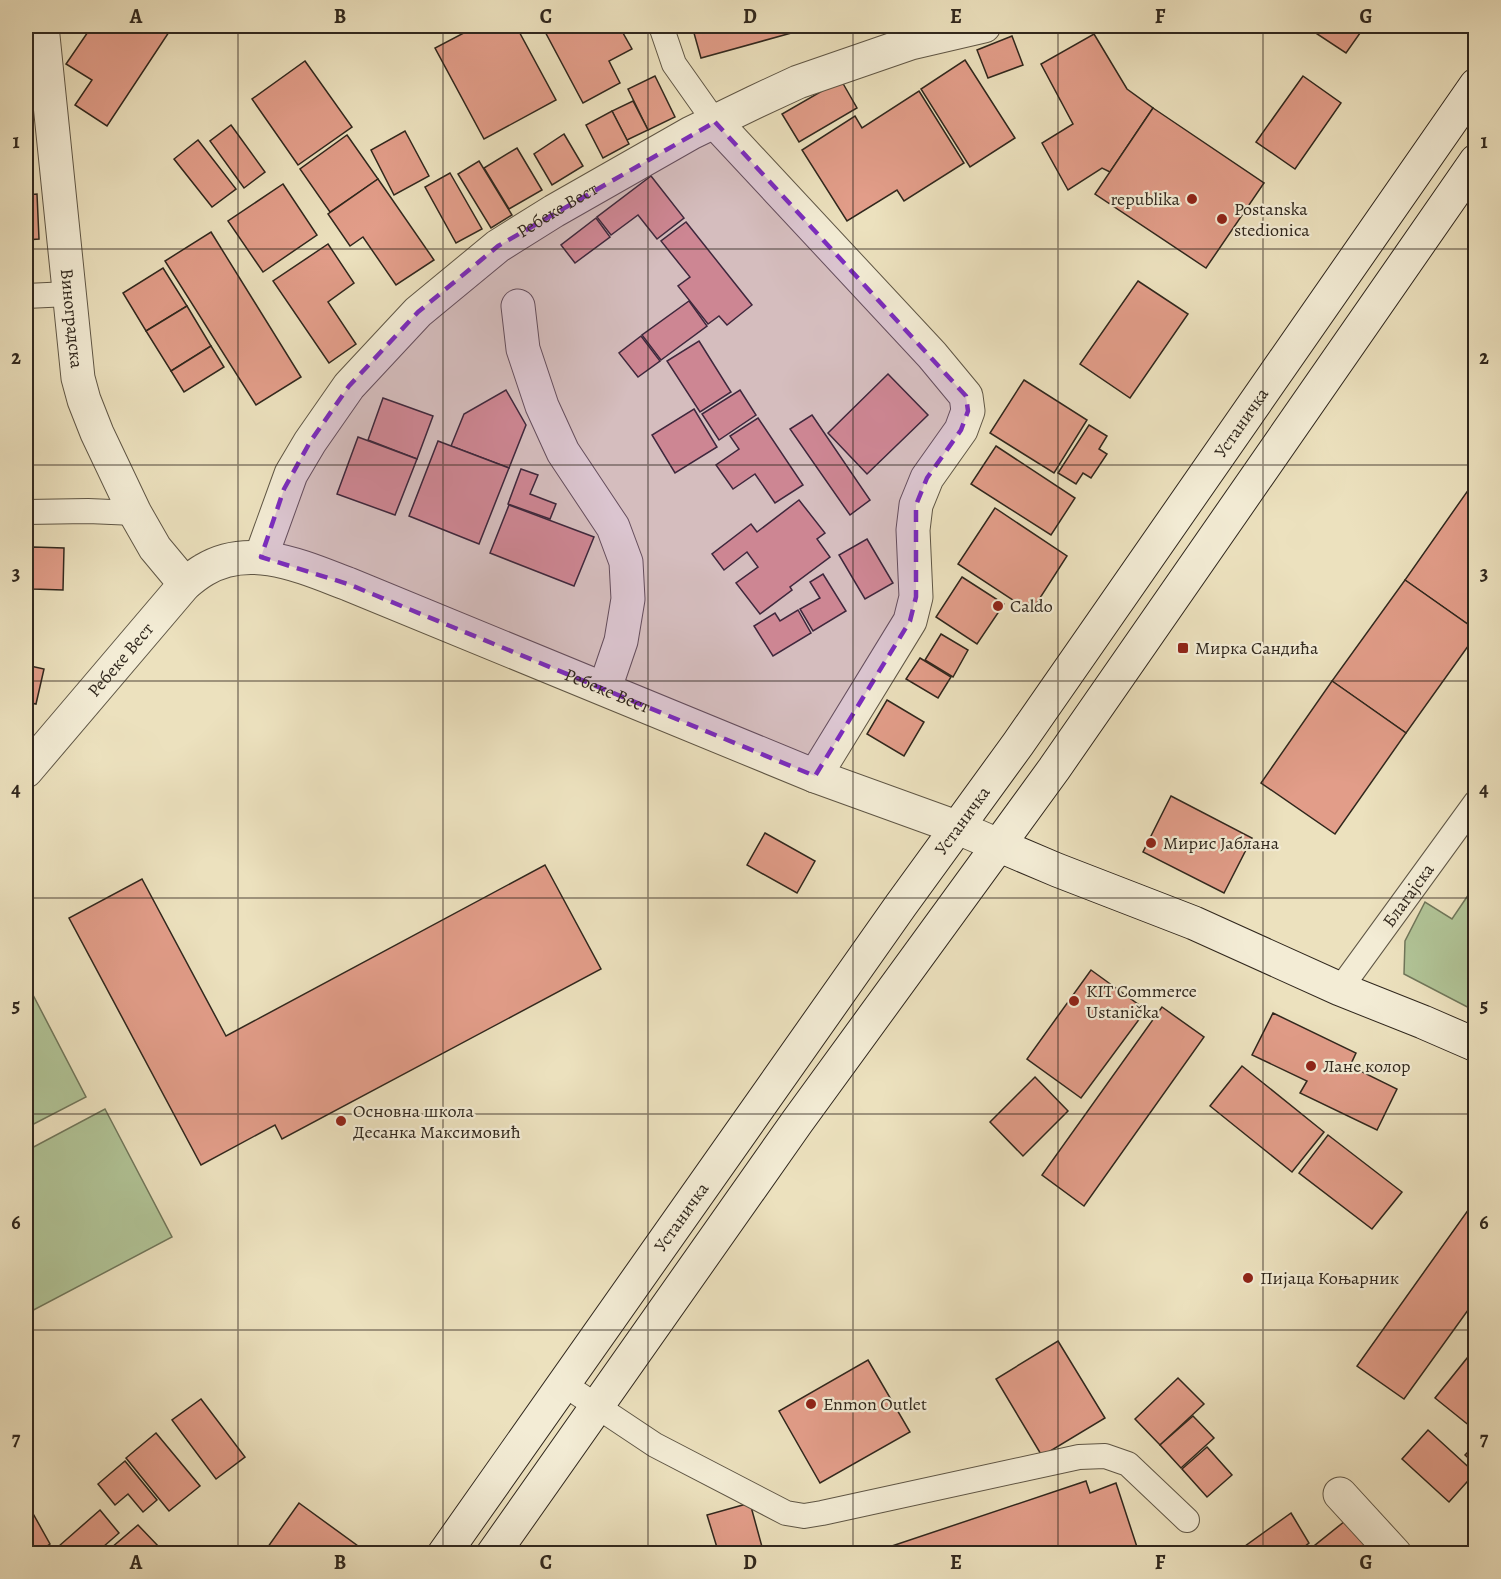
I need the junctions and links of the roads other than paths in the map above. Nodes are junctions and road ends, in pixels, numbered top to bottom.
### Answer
1 (42, 26) edge
2 (661, 26) edge
3 (984, 26) edge
4 (1476, 85) edge
5 (715, 122) junction
6 (1476, 161) edge
7 (69, 294) junction
8 (26, 296) edge
9 (518, 306) dead end
10 (26, 512) edge
11 (135, 513) junction
12 (261, 557) junction
13 (185, 584) junction
14 (605, 688) junction
15 (26, 771) edge
16 (815, 776) junction
17 (1476, 802) edge
18 (956, 827) junction
19 (998, 845) junction
20 (1340, 989) junction
21 (1476, 1045) edge
22 (562, 1383) junction
23 (596, 1406) junction
24 (1340, 1494) dead end
25 (1187, 1520) dead end
26 (444, 1554) edge
27 (493, 1554) edge
28 (1395, 1554) edge

1 - 7 street, Виноградска
2 - 5 lane
3 - 5 street, Ребеке Вест
4 - 18 street, Устаничка
5 - 12 street, Ребеке Вест
5 - 16 street
6 - 19 street
7 - 8 lane
7 - 11 street, Виноградска
9 - 14 street
10 - 11 lane
11 - 13 street, Виноградска
12 - 13 street, Ребеке Вест
12 - 14 street, Ребеке Вест
13 - 15 street, Ребеке Вест
14 - 16 street, Ребеке Вест
16 - 18 street, Ребеке Вест
17 - 20 lane, Благајска
18 - 19 street, Ребеке Вест
18 - 22 street, Устаничка
19 - 20 street
19 - 23 street
20 - 21 street
22 - 23 lane
22 - 26 street, Устаничка
23 - 25 lane
23 - 27 street
24 - 28 street

